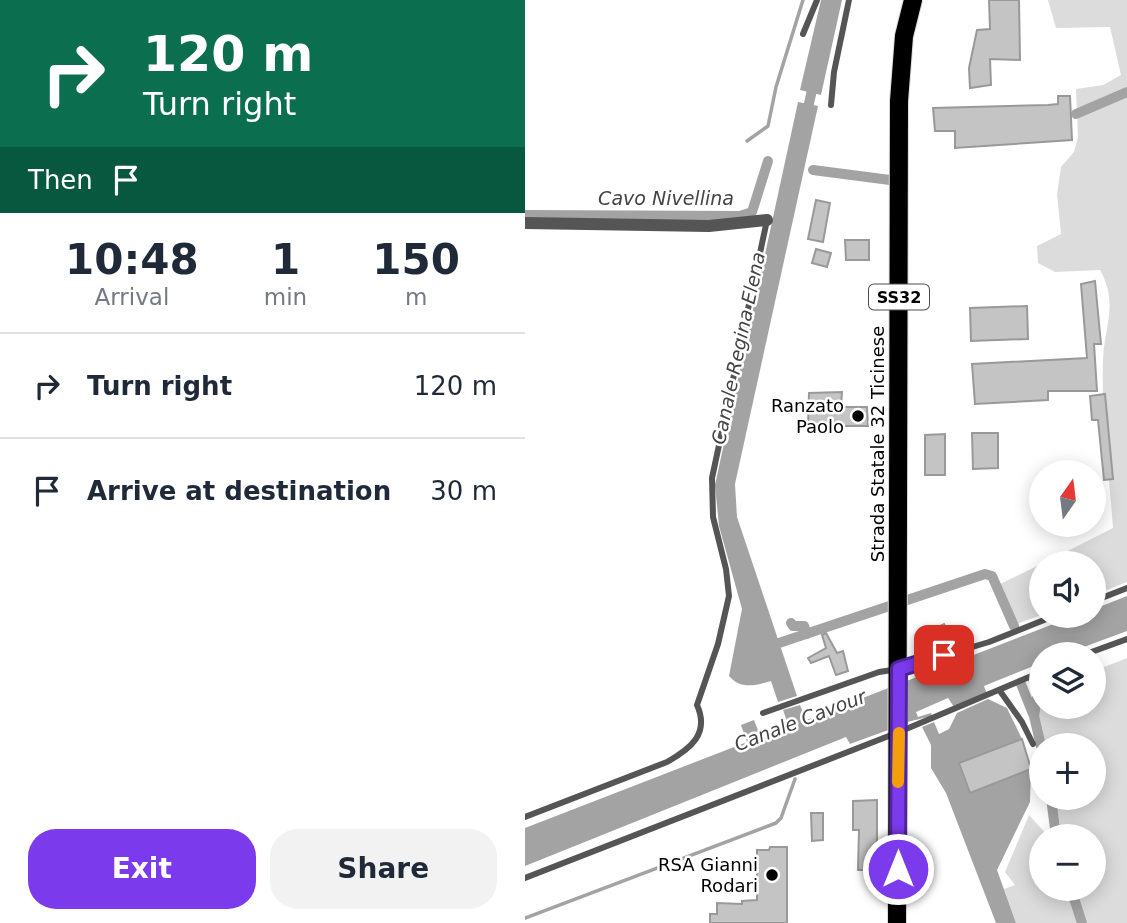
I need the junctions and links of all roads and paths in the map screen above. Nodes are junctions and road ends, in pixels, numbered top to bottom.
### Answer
1 (817, 0) edge
2 (849, 0) edge
3 (913, 0) edge
4 (803, 34) dead end
5 (831, 105) dead end
6 (767, 220) joint
7 (525, 223) edge
8 (1127, 588) edge
9 (1106, 596) edge
10 (1029, 626) edge
11 (1127, 639) edge
12 (1106, 647) edge
13 (899, 675) junction
14 (1029, 677) edge
15 (1000, 691) junction
16 (763, 713) dead end
17 (899, 728) junction
18 (1029, 735) edge
19 (525, 817) edge
20 (525, 877) edge
21 (897, 923) edge

1 - 4 lane
2 - 5 lane
3 - 13 main road, Strada Statale 32 Ticinese / SS32
6 - 7 street
6 - 19 lane
8 - 9 lane
10 - 13 lane
11 - 12 lane
13 - 16 lane
13 - 17 main road, SS32
14 - 15 lane
15 - 17 lane
15 - 18 lane
17 - 20 lane
17 - 21 main road, SS32

